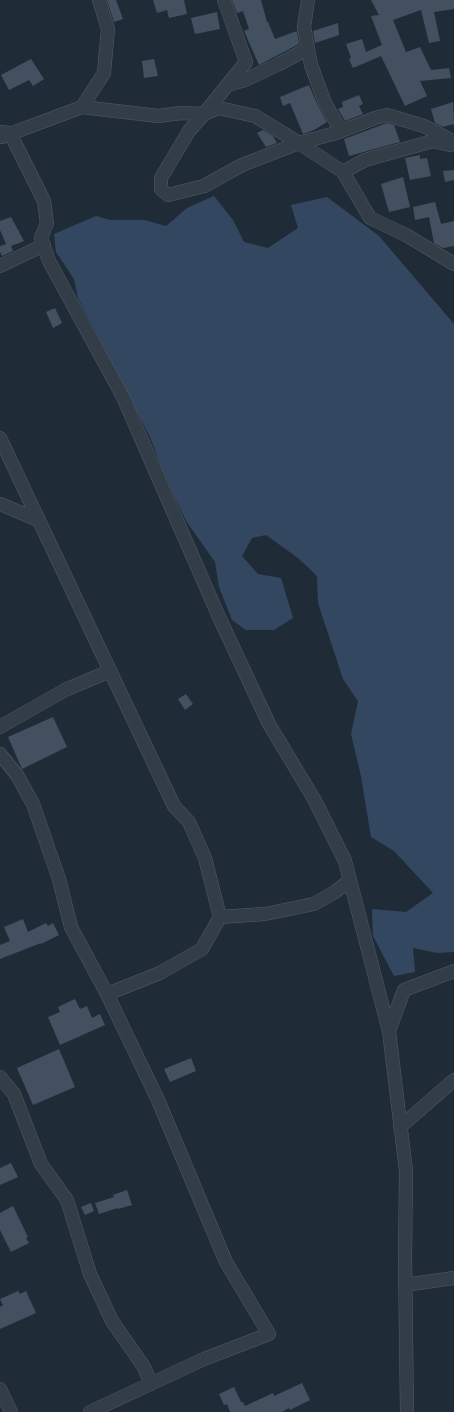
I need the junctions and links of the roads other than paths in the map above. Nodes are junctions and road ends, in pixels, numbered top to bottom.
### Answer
1 (99, 0) edge
2 (224, 0) edge
3 (308, 0) edge
4 (307, 48) junction
5 (227, 85) junction
6 (82, 107) junction
7 (204, 114) junction
8 (341, 131) junction
9 (3, 134) edge
10 (454, 142) edge
11 (299, 143) junction
12 (454, 146) edge
13 (343, 172) junction
14 (44, 246) junction
15 (454, 264) edge
16 (0, 266) edge
17 (0, 438) edge
18 (0, 504) edge
19 (38, 520) junction
20 (110, 671) junction
21 (0, 727) edge
22 (0, 754) edge
23 (350, 880) junction
24 (220, 917) junction
25 (454, 971) edge
26 (108, 994) junction
27 (389, 1031) junction
28 (0, 1077) edge
29 (454, 1080) edge
30 (400, 1127) junction
31 (454, 1278) edge
32 (405, 1285) junction
33 (151, 1384) junction
34 (0, 1389) edge
35 (11, 1412) edge
36 (90, 1412) edge
37 (407, 1412) edge

1 - 6 street
2 - 5 street
3 - 4 street
4 - 5 street
4 - 8 street
5 - 7 street
6 - 7 street
6 - 9 street
7 - 11 street
7 - 11 street
8 - 10 street
8 - 11 street
9 - 14 street
11 - 13 street
12 - 13 street
13 - 15 street
14 - 16 street
14 - 23 street
17 - 19 street
18 - 19 street
19 - 20 street
20 - 21 street
20 - 24 street
22 - 26 street
23 - 24 street
23 - 27 street
24 - 26 street
25 - 27 street
26 - 33 street
27 - 30 street
28 - 33 street
29 - 30 street
30 - 32 street
31 - 32 street
32 - 37 street
33 - 36 street
34 - 35 street

